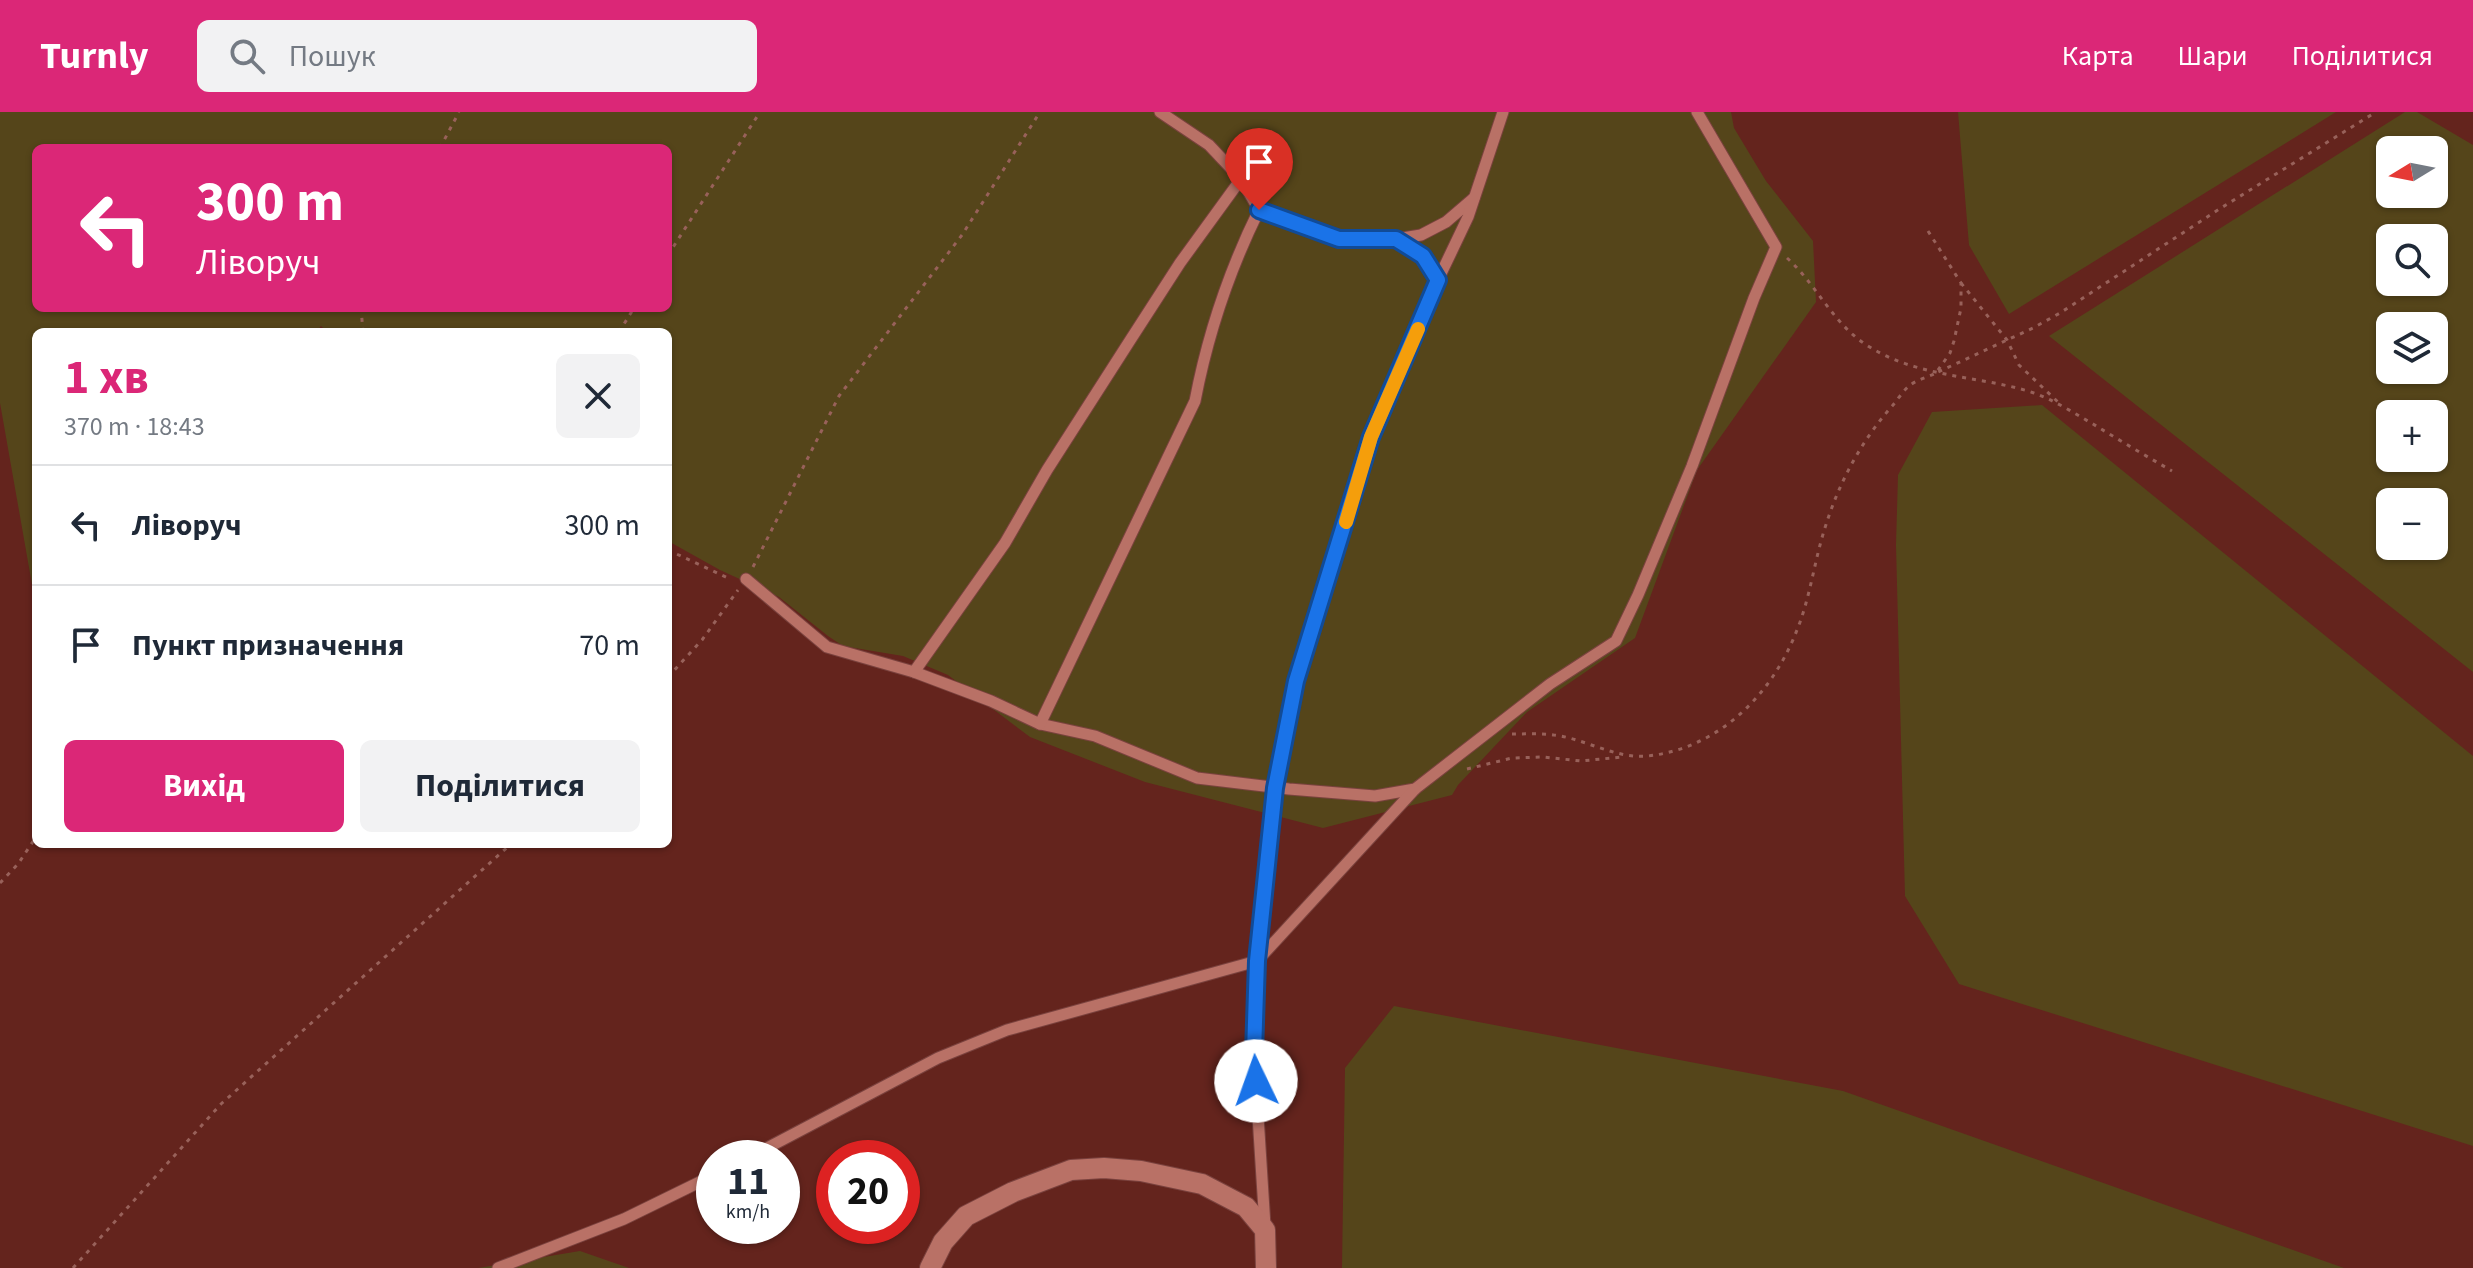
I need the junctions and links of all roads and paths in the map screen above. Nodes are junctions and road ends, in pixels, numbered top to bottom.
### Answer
1 (459, 112) edge
2 (760, 112) edge
3 (1040, 112) edge
4 (1160, 112) edge
5 (1503, 112) edge
6 (1697, 112) edge
7 (2376, 112) edge
8 (442, 144) edge
9 (1241, 179) junction
10 (1474, 198) junction
11 (1259, 210) junction
12 (1928, 231) dead end
13 (1396, 239) junction
14 (1776, 247) junction
15 (672, 249) edge
16 (1438, 280) junction
17 (1961, 283) junction
18 (2007, 340) junction
19 (1936, 373) junction
20 (2062, 405) junction
21 (2172, 471) dead end
22 (672, 552) edge
23 (746, 579) junction
24 (914, 672) junction
25 (672, 673) edge
26 (1040, 724) junction
27 (1511, 734) dead end
28 (1625, 756) junction
29 (1458, 771) dead end
30 (1275, 788) junction
31 (1415, 789) junction
32 (32, 843) edge
33 (507, 848) edge
34 (0, 883) edge
35 (1257, 961) junction
36 (782, 1140) edge
37 (696, 1184) edge
38 (1265, 1230) junction
39 (73, 1268) edge
40 (498, 1268) edge
41 (930, 1268) edge
42 (1266, 1268) edge

1 - 8 path
2 - 15 path
3 - 23 path
4 - 9 lane
5 - 10 lane
6 - 14 lane
7 - 18 path
9 - 11 lane
9 - 24 lane
10 - 13 lane
10 - 16 lane
11 - 13 lane
11 - 26 lane
12 - 17 path
13 - 16 lane
14 - 19 path
14 - 31 lane
16 - 30 lane
17 - 18 path
17 - 19 path
18 - 19 path
18 - 20 path
19 - 20 path
19 - 28 path
20 - 21 path
22 - 23 path
23 - 24 lane
23 - 25 path
24 - 26 lane
26 - 30 lane
27 - 28 path
28 - 29 path
30 - 31 lane
30 - 35 lane
31 - 35 lane
32 - 34 path
33 - 39 path
35 - 36 lane
35 - 38 lane
37 - 40 lane
38 - 41 street
38 - 42 street

